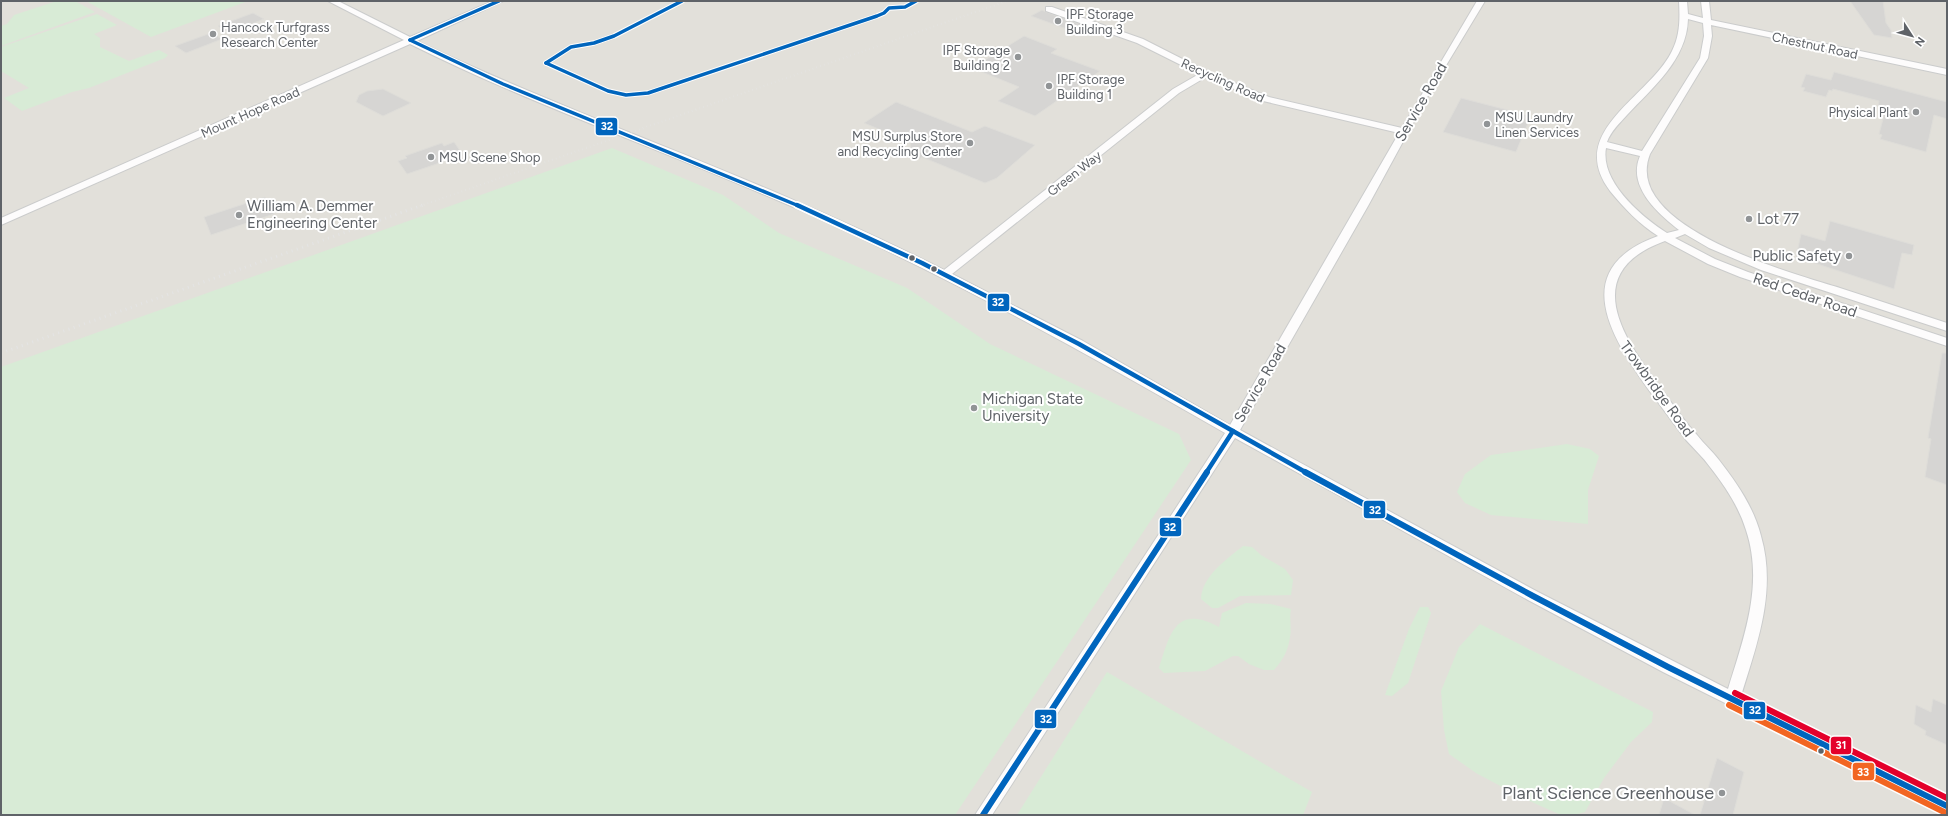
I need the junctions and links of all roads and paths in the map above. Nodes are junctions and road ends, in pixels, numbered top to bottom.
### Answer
1 (332, 1) edge
2 (498, 1) edge
3 (1481, 1) edge
4 (1683, 1) edge
5 (1705, 1) edge
6 (1048, 9) dead end
7 (1684, 16) junction
8 (1707, 21) junction
9 (410, 40) junction
10 (1947, 72) edge
11 (1205, 74) junction
12 (1404, 131) junction
13 (1602, 144) junction
14 (1645, 154) junction
15 (1, 222) edge
16 (1688, 230) junction
17 (1667, 238) junction
18 (1764, 267) junction
19 (945, 275) junction
20 (1760, 280) junction
21 (1921, 319) junction
22 (1947, 327) edge
23 (1918, 333) junction
24 (1947, 342) edge
25 (1233, 431) junction
26 (1732, 699) junction
27 (1947, 806) edge
28 (983, 815) edge

1 - 9 street
2 - 9 street, Mount Hope Road
3 - 12 street, Service Road
4 - 7 street
5 - 8 street
6 - 11 street, Recycling Road
7 - 8 street, Chestnut Road
7 - 13 street
8 - 10 street, Chestnut Road
8 - 14 street
9 - 15 street, Mount Hope Road
9 - 19 street
11 - 12 street, Recycling Road
11 - 19 street, Green Way
12 - 25 street, Service Road
13 - 14 street
13 - 17 street
14 - 16 street
16 - 17 street, Trowbridge Road
16 - 18 street, Red Cedar Road
17 - 20 street, Red Cedar Road
17 - 26 street, Trowbridge Road
18 - 20 street
18 - 21 street, Red Cedar Road
19 - 25 street
20 - 23 street, Red Cedar Road
21 - 22 street, Red Cedar Road
21 - 23 street
23 - 24 street, Red Cedar Road
25 - 26 street
25 - 28 street, Service Road
26 - 27 street

